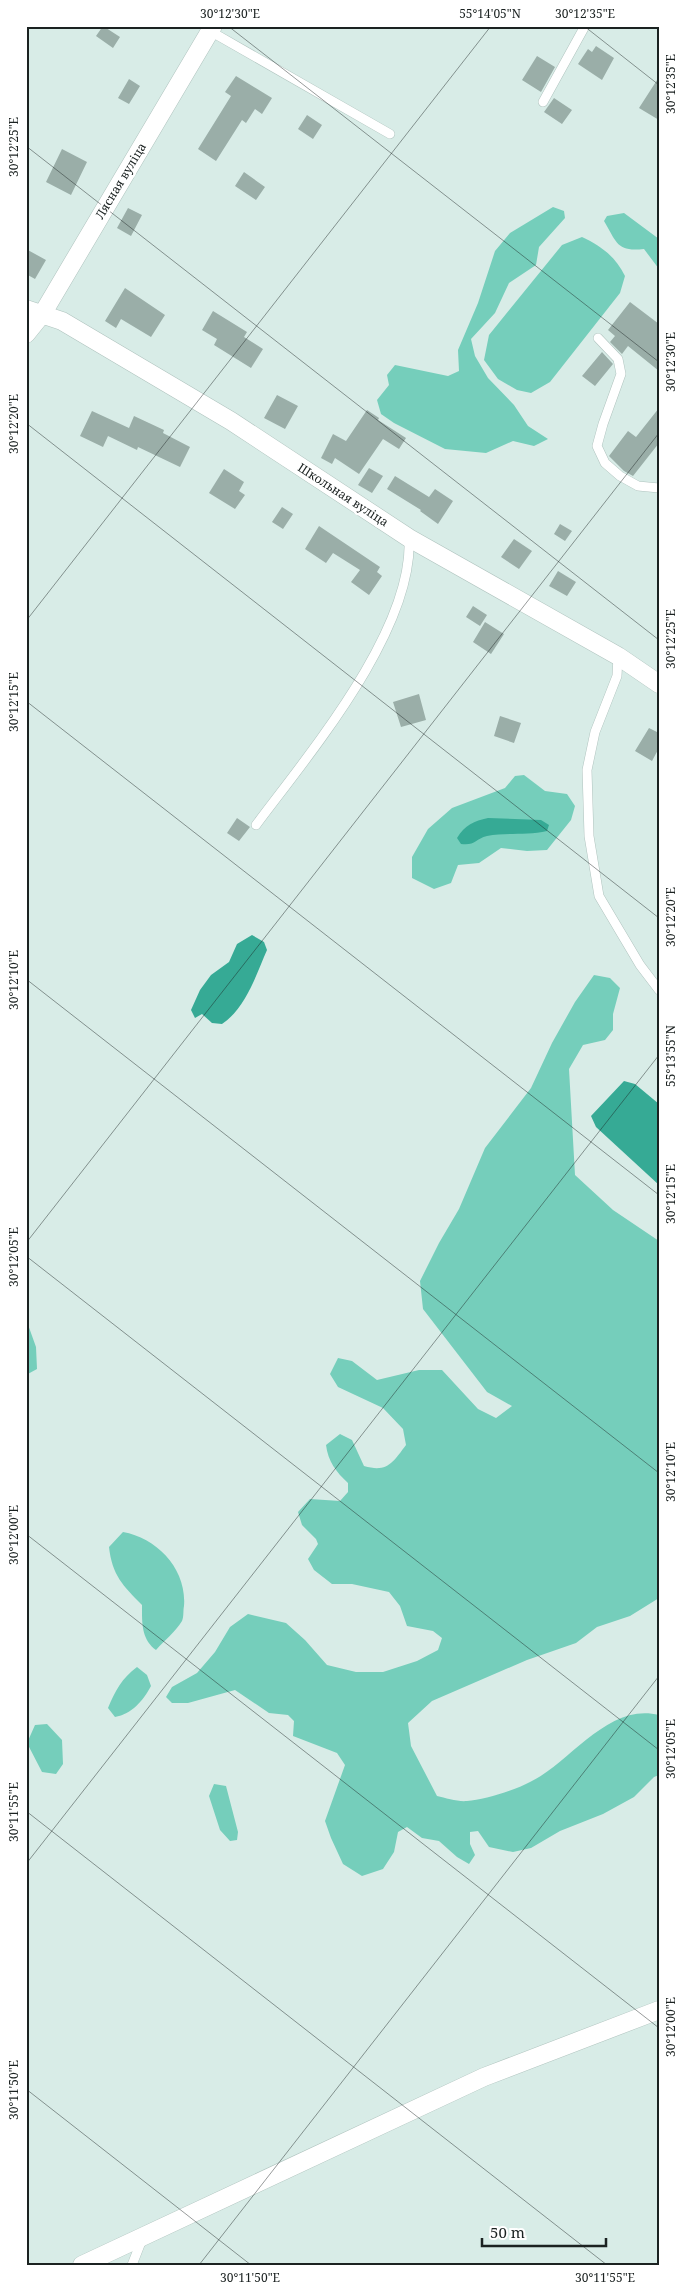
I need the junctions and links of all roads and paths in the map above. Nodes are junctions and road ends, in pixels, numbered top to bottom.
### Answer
1 (585, 26) edge
2 (212, 29) edge
3 (543, 102) dead end
4 (390, 134) dead end
5 (35, 311) edge
6 (26, 334) edge
7 (598, 338) dead end
8 (659, 488) edge
9 (409, 538) junction
10 (618, 656) junction
11 (659, 684) edge
12 (256, 825) dead end
13 (659, 990) edge
14 (659, 2010) edge
15 (144, 2236) junction
16 (82, 2265) edge
17 (132, 2265) edge

1 - 3 lane
2 - 4 lane
2 - 5 street, Лясная вуліца
5 - 6 street, Лясная вуліца
5 - 9 street, Школьная вуліца
7 - 8 lane
9 - 10 street, Школьная вуліца
9 - 12 lane
10 - 11 street, Школьная вуліца
10 - 13 lane
14 - 15 street
15 - 16 street
15 - 17 lane

